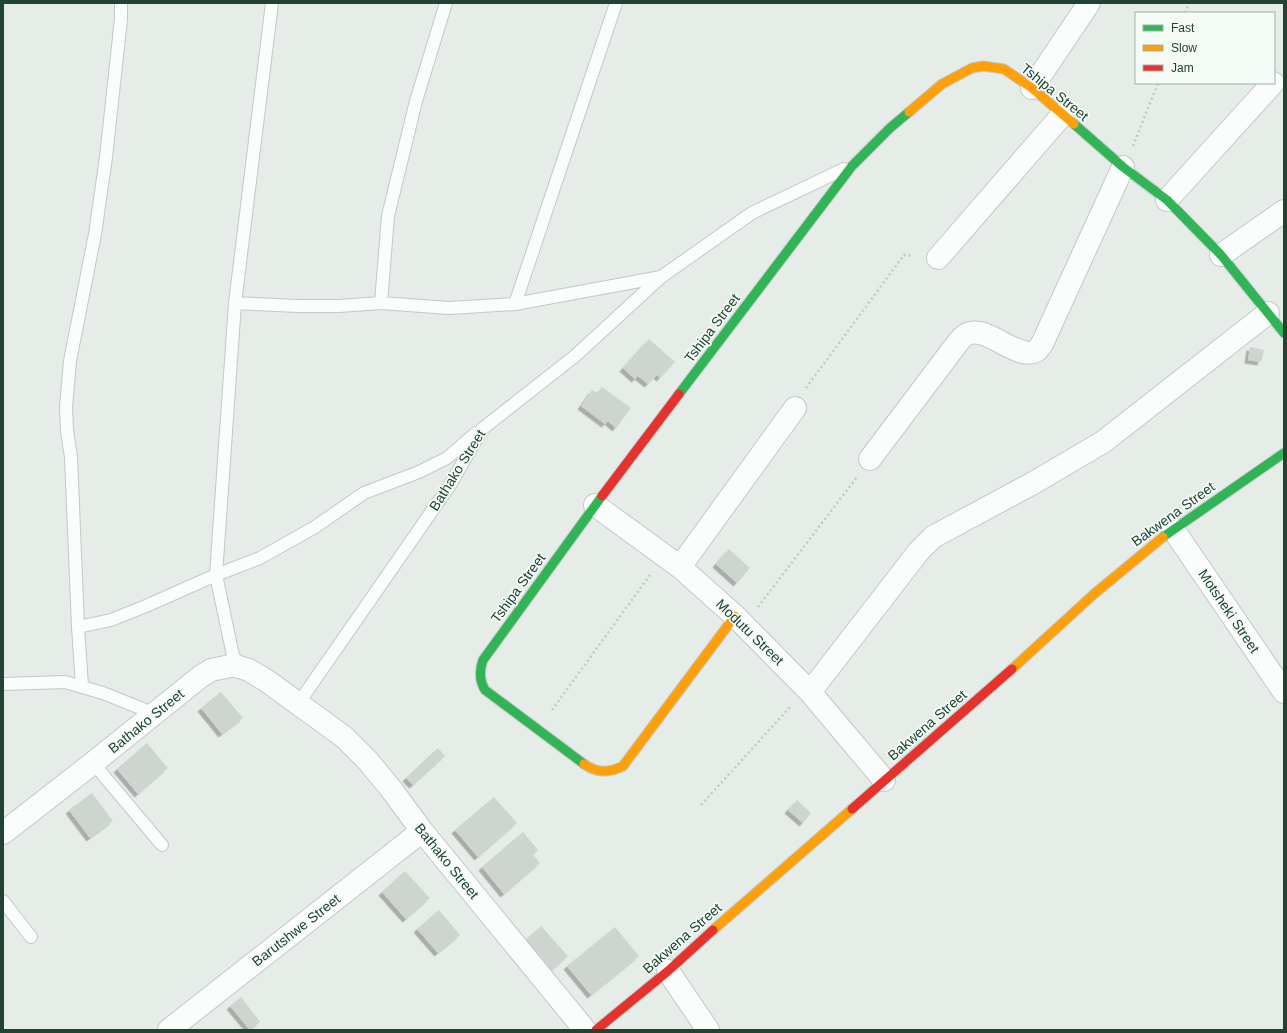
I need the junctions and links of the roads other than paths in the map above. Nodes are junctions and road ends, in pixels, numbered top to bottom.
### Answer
1 (121, 3) edge
2 (272, 3) edge
3 (446, 3) edge
4 (616, 3) edge
5 (1089, 3) edge
6 (1284, 71) edge
7 (1275, 80) edge
8 (1271, 84) edge
9 (1032, 88) junction
10 (1063, 114) junction
11 (852, 166) junction
12 (1124, 167) junction
13 (1166, 200) junction
14 (1284, 211) edge
15 (1221, 255) junction
16 (938, 258) road end
17 (661, 277) junction
18 (381, 302) junction
19 (235, 303) junction
20 (514, 304) junction
21 (1268, 313) junction
22 (1284, 333) edge
23 (795, 408) road end
24 (482, 429) junction
25 (1284, 453) edge
26 (870, 459) road end
27 (595, 505) junction
28 (1173, 529) junction
29 (672, 561) junction
30 (216, 575) junction
31 (740, 620) junction
32 (78, 627) junction
33 (236, 665) junction
34 (3, 684) edge
35 (82, 686) junction
36 (809, 690) junction
37 (1284, 692) edge
38 (298, 704) junction
39 (155, 714) junction
40 (93, 764) junction
41 (884, 780) junction
42 (422, 831) junction
43 (3, 833) edge
44 (162, 845) dead end
45 (3, 901) edge
46 (31, 937) dead end
47 (668, 971) junction
48 (169, 1030) edge
49 (585, 1030) edge
50 (596, 1030) edge
51 (708, 1030) edge

1 - 32 lane
2 - 19 lane
3 - 18 lane
4 - 20 lane
5 - 9 street
6 - 7 street
8 - 13 street
9 - 10 street, Tshipa Street
9 - 11 street, Tshipa Street
10 - 12 street, Tshipa Street
10 - 16 street
11 - 17 lane, Bathako Street
11 - 27 street, Tshipa Street
12 - 13 street, Tshipa Street
12 - 26 street
13 - 15 street, Tshipa Street
14 - 15 street
15 - 21 street, Tshipa Street
17 - 20 lane
17 - 24 lane, Bathako Street
18 - 19 lane
18 - 20 lane
19 - 30 lane
21 - 22 street, Tshipa Street
21 - 36 street
23 - 29 street
24 - 30 lane
24 - 38 lane, Bathako Street
25 - 28 street, Bakwena Street
27 - 29 street, Modutu Street
27 - 31 street, Tshipa Street
28 - 37 street, Motsheki Street
28 - 41 street, Bakwena Street
29 - 31 street, Modutu Street
30 - 32 lane
30 - 33 lane
31 - 36 street, Modutu Street
32 - 35 lane
33 - 38 street, Bathako Street
33 - 39 street, Bathako Street
34 - 35 lane
35 - 39 lane
36 - 41 street, Modutu Street
38 - 42 street, Bathako Street
39 - 40 street, Bathako Street
40 - 43 street, Bathako Street
40 - 44 lane
41 - 47 street, Bakwena Street
42 - 48 street, Barutshwe Street
42 - 49 street, Bathako Street
45 - 46 lane
47 - 50 street, Bakwena Street
47 - 51 street

